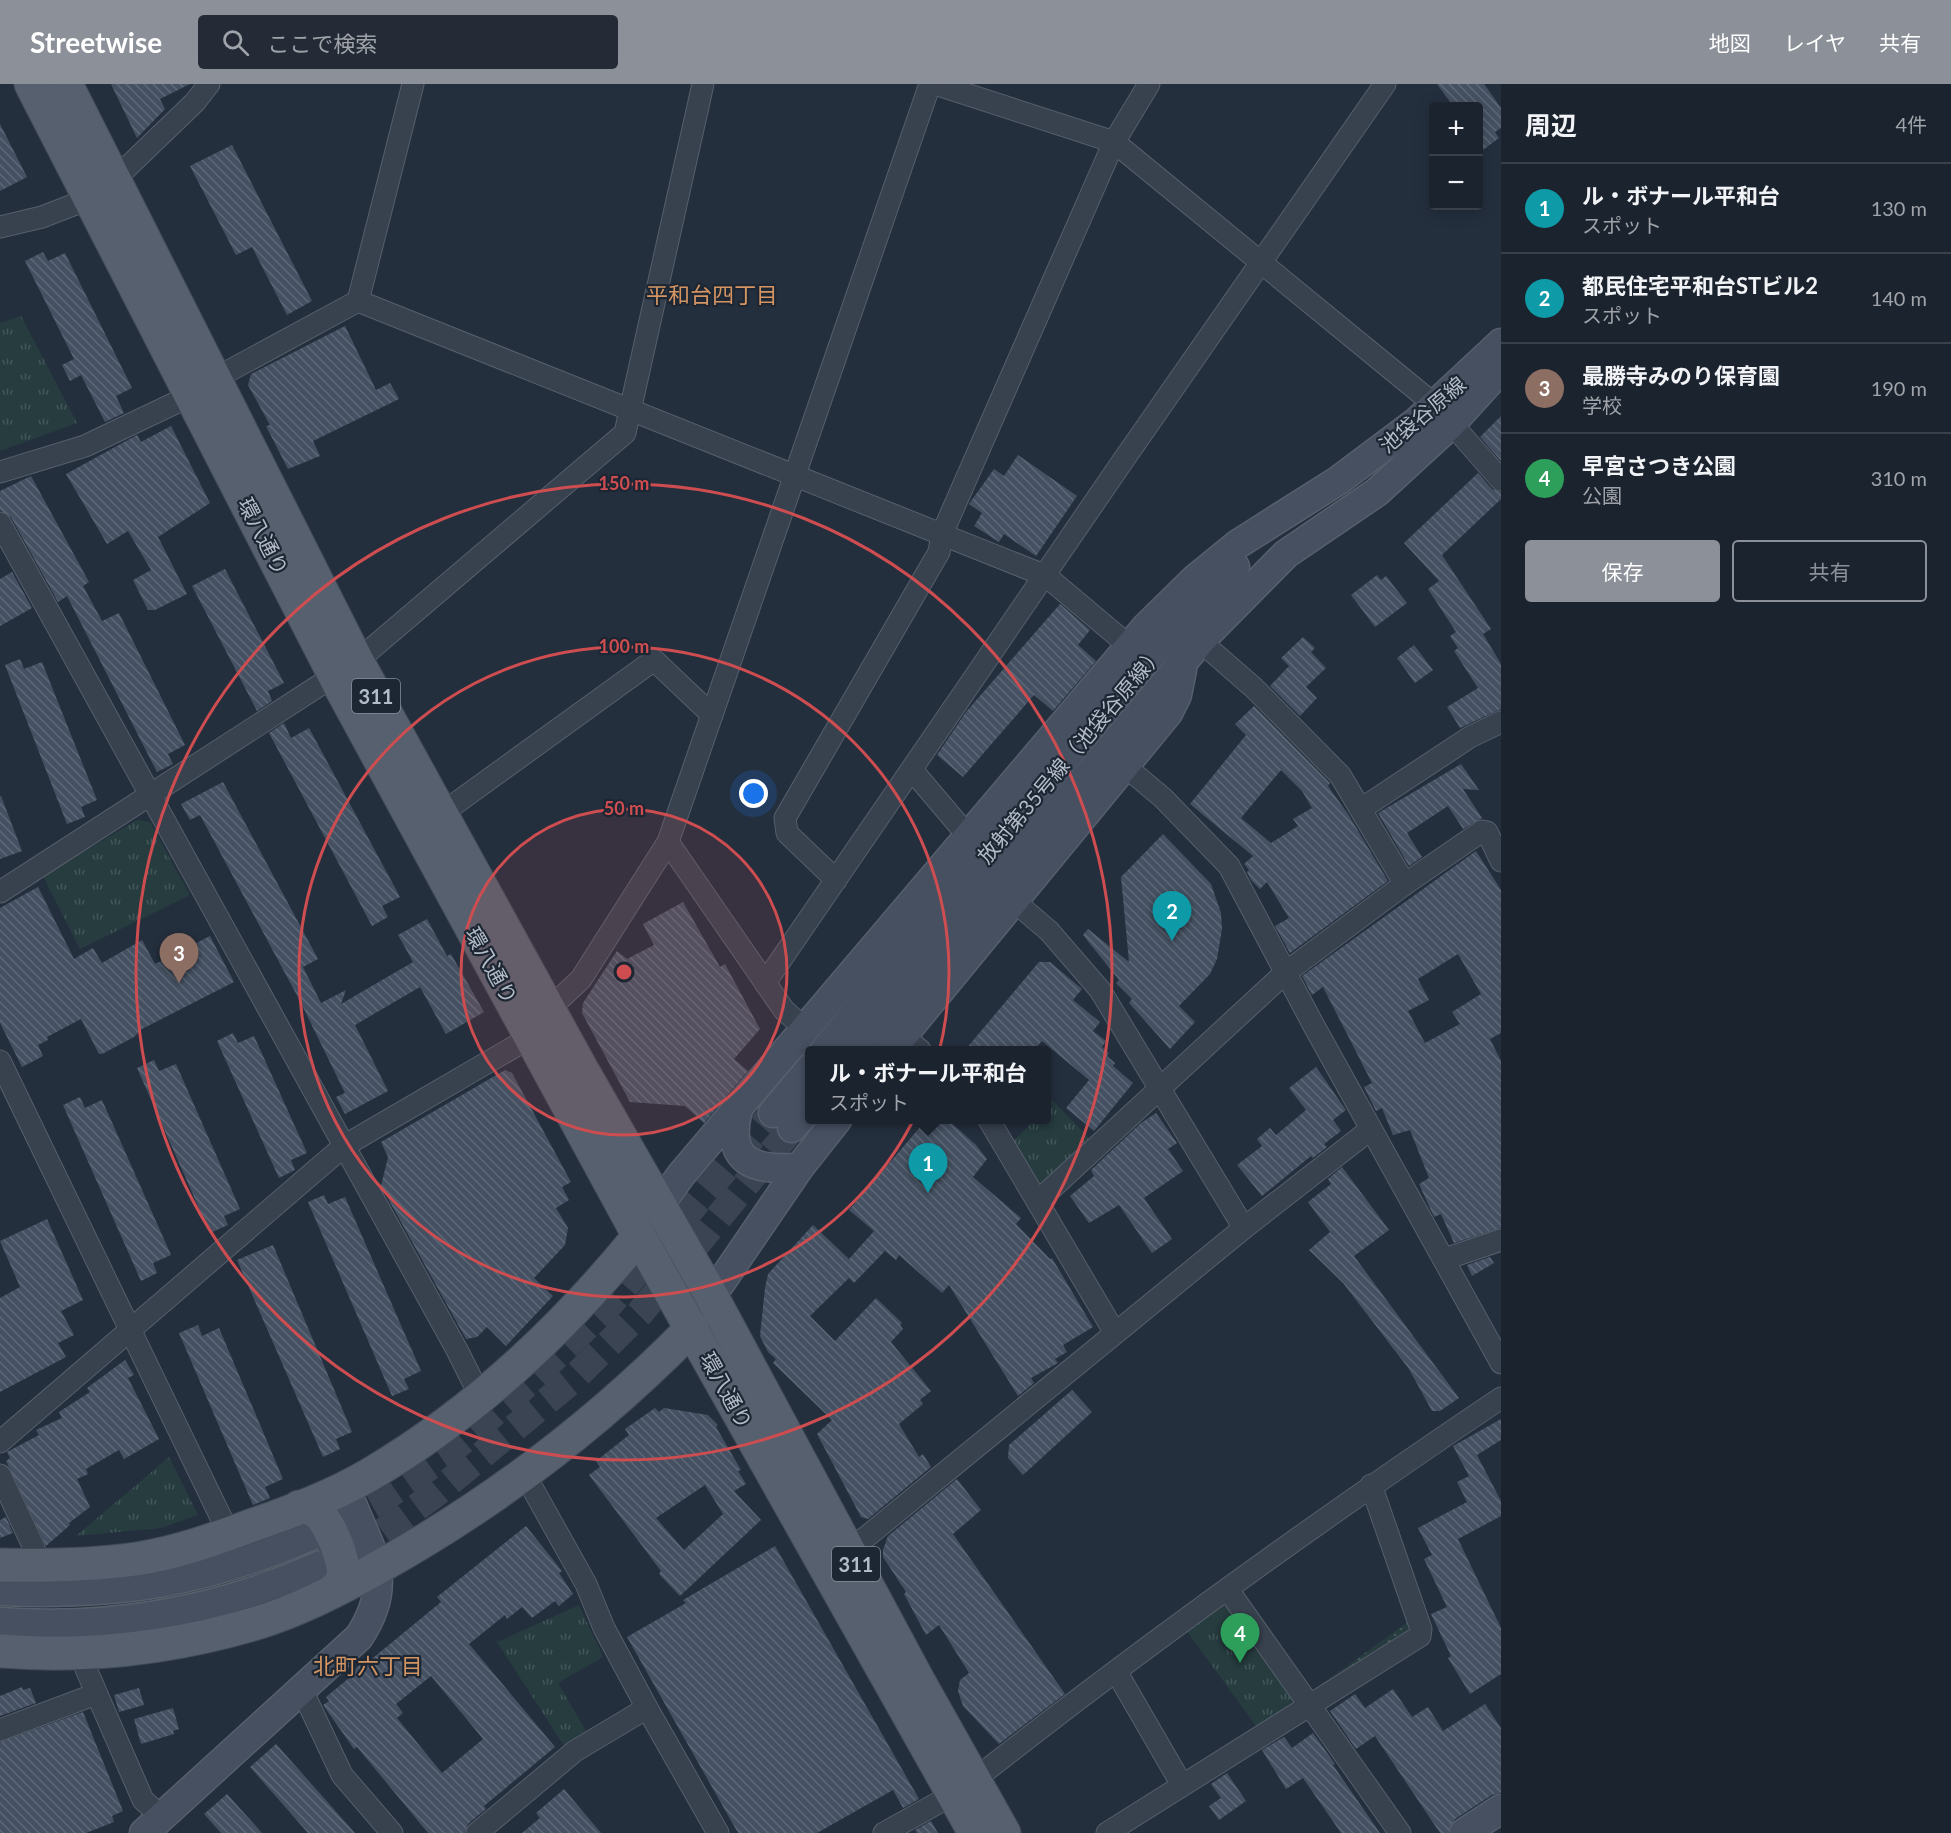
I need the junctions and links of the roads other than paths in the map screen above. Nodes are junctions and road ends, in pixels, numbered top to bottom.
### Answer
1 (31, 84) edge
2 (66, 84) edge
3 (209, 84) edge
4 (413, 84) edge
5 (703, 84) edge
6 (933, 84) edge
7 (1149, 84) edge
8 (1385, 84) edge
9 (1114, 142) junction
10 (103, 189) junction
11 (0, 227) edge
12 (1261, 264) junction
13 (358, 301) junction
14 (1501, 343) edge
15 (1501, 369) edge
16 (203, 387) junction
17 (632, 411) junction
18 (1443, 415) junction
19 (0, 472) edge
20 (795, 475) junction
21 (1339, 480) junction
22 (1501, 480) edge
23 (1377, 492) joint
24 (0, 523) edge
25 (942, 534) junction
26 (1046, 576) junction
27 (1128, 645) junction
28 (1193, 649) junction
29 (346, 669) junction
30 (712, 715) junction
31 (1501, 722) edge
32 (1126, 766) junction
33 (912, 770) junction
34 (151, 796) junction
35 (1361, 810) junction
36 (441, 814) junction
37 (968, 836) junction
38 (668, 842) junction
39 (1501, 861) edge
40 (836, 880) junction
41 (1405, 884) junction
42 (0, 892) edge
43 (1015, 902) junction
44 (1285, 973) junction
45 (765, 983) junction
46 (549, 1009) junction
47 (806, 1030) junction
48 (531, 1037) junction
49 (905, 1045) edge
50 (828, 1046) edge
51 (860, 1046) edge
52 (0, 1061) edge
53 (805, 1083) edge
54 (1158, 1090) junction
55 (738, 1109) junction
56 (792, 1116) tunnel mouth
57 (833, 1124) edge
58 (993, 1124) edge
59 (1371, 1129) junction
60 (344, 1146) junction
61 (799, 1168) junction
62 (1038, 1201) junction
63 (658, 1205) junction
64 (1244, 1228) junction
65 (639, 1236) junction
66 (1501, 1240) edge
67 (1445, 1260) junction
68 (711, 1295) junction
69 (692, 1328) junction
70 (129, 1332) junction
71 (1115, 1332) junction
72 (1501, 1363) edge
73 (480, 1396) junction
74 (1501, 1398) edge
75 (0, 1442) edge
76 (0, 1474) edge
77 (525, 1475) junction
78 (1371, 1485) junction
79 (346, 1488) junction
80 (305, 1522) junction
81 (229, 1534) junction
82 (849, 1551) junction
83 (0, 1565) edge
84 (33, 1566) junction
85 (378, 1567) junction
86 (327, 1578) junction
87 (1228, 1590) junction
88 (0, 1591) edge
89 (0, 1622) edge
90 (0, 1651) edge
91 (83, 1653) junction
92 (1116, 1671) junction
93 (301, 1688) junction
94 (96, 1694) junction
95 (1310, 1705) junction
96 (646, 1708) junction
97 (0, 1730) edge
98 (1182, 1785) junction
99 (964, 1787) junction
100 (1501, 1809) edge
101 (162, 1828) edge
102 (392, 1833) edge
103 (477, 1833) edge
104 (718, 1833) edge
105 (884, 1833) edge
106 (975, 1833) edge
107 (1004, 1833) edge
108 (1107, 1833) edge
109 (1400, 1833) edge
110 (1464, 1833) edge

1 - 10 main road, 環八通り / 311
2 - 10 main road, 環八通り / 311
3 - 10 street
4 - 13 street
5 - 17 street
6 - 9 street
6 - 20 street
7 - 9 street
8 - 12 street
9 - 12 street
9 - 25 street
10 - 11 street
10 - 16 main road, 環八通り / 311
12 - 18 street
12 - 26 street
13 - 16 street
13 - 17 street
14 - 18 main road, 池袋谷原線
15 - 18 main road, 池袋谷原線
16 - 19 street
16 - 29 main road, 環八通り / 311
17 - 20 street
17 - 29 street
18 - 21 main road, 池袋谷原線
18 - 22 street
18 - 23 main road, 池袋谷原線
20 - 25 street
20 - 30 street
21 - 27 main road
21 - 50 main road, 放射第35号線（池袋谷原線）
23 - 28 main road, 放射第35号線（池袋谷原線）
24 - 34 street
25 - 26 street
25 - 40 street
26 - 27 street
26 - 33 street
27 - 37 main road
28 - 32 main road
28 - 35 street
28 - 51 main road, 放射第35号線（池袋谷原線）
29 - 34 street
29 - 36 main road, 環八通り / 311
29 - 48 main road, 環八通り / 311
30 - 36 street
30 - 38 street
31 - 35 street
32 - 43 main road
32 - 44 street
33 - 37 street
33 - 40 street
34 - 42 street
34 - 60 street
35 - 41 street
36 - 46 main road, 環八通り / 311
37 - 47 main road
38 - 45 street
38 - 46 street
39 - 41 street
40 - 45 street
41 - 44 street
43 - 49 main road
43 - 54 street
44 - 54 street
44 - 59 street
45 - 47 street
46 - 63 main road, 環八通り / 311
47 - 55 main road
48 - 60 street
48 - 65 main road, 環八通り / 311
52 - 70 street
53 - 56 main road
54 - 62 street
54 - 64 street
55 - 61 main road
55 - 63 main road
57 - 61 main road
58 - 62 street
59 - 64 street
59 - 67 street
60 - 70 street
60 - 73 street
61 - 68 main road
62 - 71 street
63 - 65 main road
63 - 68 main road, 環八通り / 311
64 - 71 street
65 - 69 main road, 環八通り / 311
65 - 73 main road
66 - 67 street
67 - 72 street
68 - 69 main road
68 - 82 main road, 環八通り / 311
69 - 77 main road
69 - 99 main road, 環八通り / 311
70 - 75 street
70 - 81 street
71 - 82 street
73 - 79 main road
74 - 78 street
76 - 84 street
77 - 85 main road
77 - 96 street
78 - 87 street
78 - 95 street
79 - 80 main road
79 - 85 main road
80 - 81 main road
80 - 86 main road
80 - 88 main road
81 - 84 main road
82 - 99 main road, 環八通り / 311
83 - 84 main road
85 - 86 main road
85 - 93 main road
86 - 89 main road
86 - 91 main road
87 - 92 street
87 - 95 street
90 - 91 main road
91 - 94 street
92 - 98 street
92 - 99 street
93 - 101 main road
93 - 102 street
94 - 97 street
94 - 101 street
95 - 98 street
95 - 109 street
96 - 103 street
96 - 104 street
98 - 108 street
99 - 105 street
99 - 106 main road, 環八通り / 311
99 - 107 main road, 環八通り / 311
100 - 110 main road

